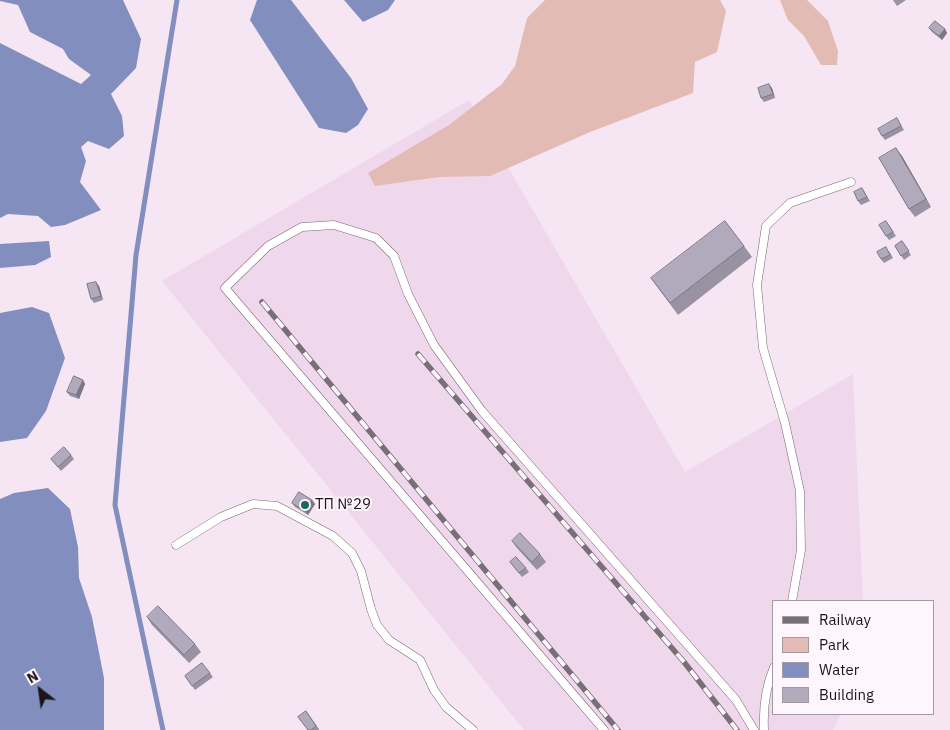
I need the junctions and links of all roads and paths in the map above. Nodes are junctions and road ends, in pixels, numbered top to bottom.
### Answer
1 (851, 182) dead end
2 (176, 545) dead end
3 (792, 600) edge
4 (772, 672) edge
5 (473, 730) edge
6 (604, 730) edge
7 (754, 730) edge
8 (764, 730) edge

1 - 3 lane
2 - 5 lane
4 - 8 lane
6 - 7 lane

